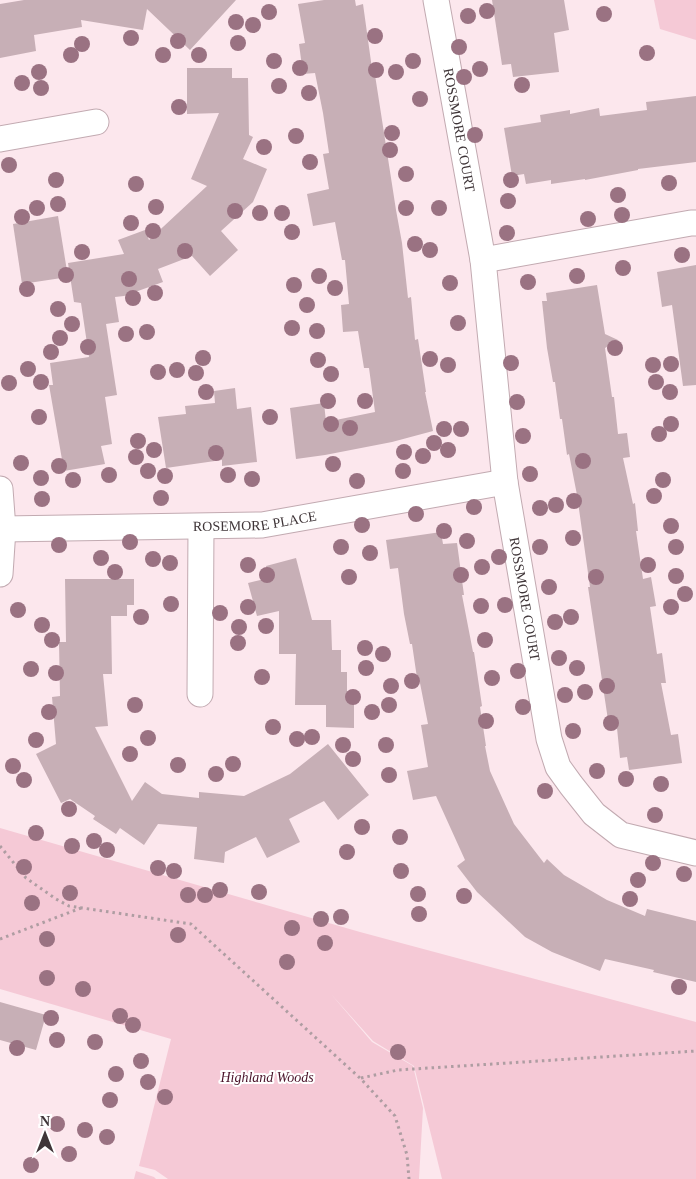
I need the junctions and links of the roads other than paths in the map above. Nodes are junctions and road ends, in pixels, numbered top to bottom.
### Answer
1 (436, 0) edge
2 (96, 122) dead end
3 (0, 139) edge
4 (696, 223) edge
5 (483, 260) junction
6 (505, 482) junction
7 (0, 489) edge
8 (201, 527) junction
9 (3, 529) junction
10 (0, 574) edge
11 (200, 694) dead end
12 (696, 853) edge

1 - 5 street, ROSSMORE COURT
2 - 3 street
4 - 5 street
5 - 6 street, ROSSMORE COURT
6 - 8 street, ROSEMORE PLACE
6 - 12 street, ROSSMORE COURT
7 - 9 street
8 - 9 street, ROSEMORE PLACE
8 - 11 street
9 - 10 street

